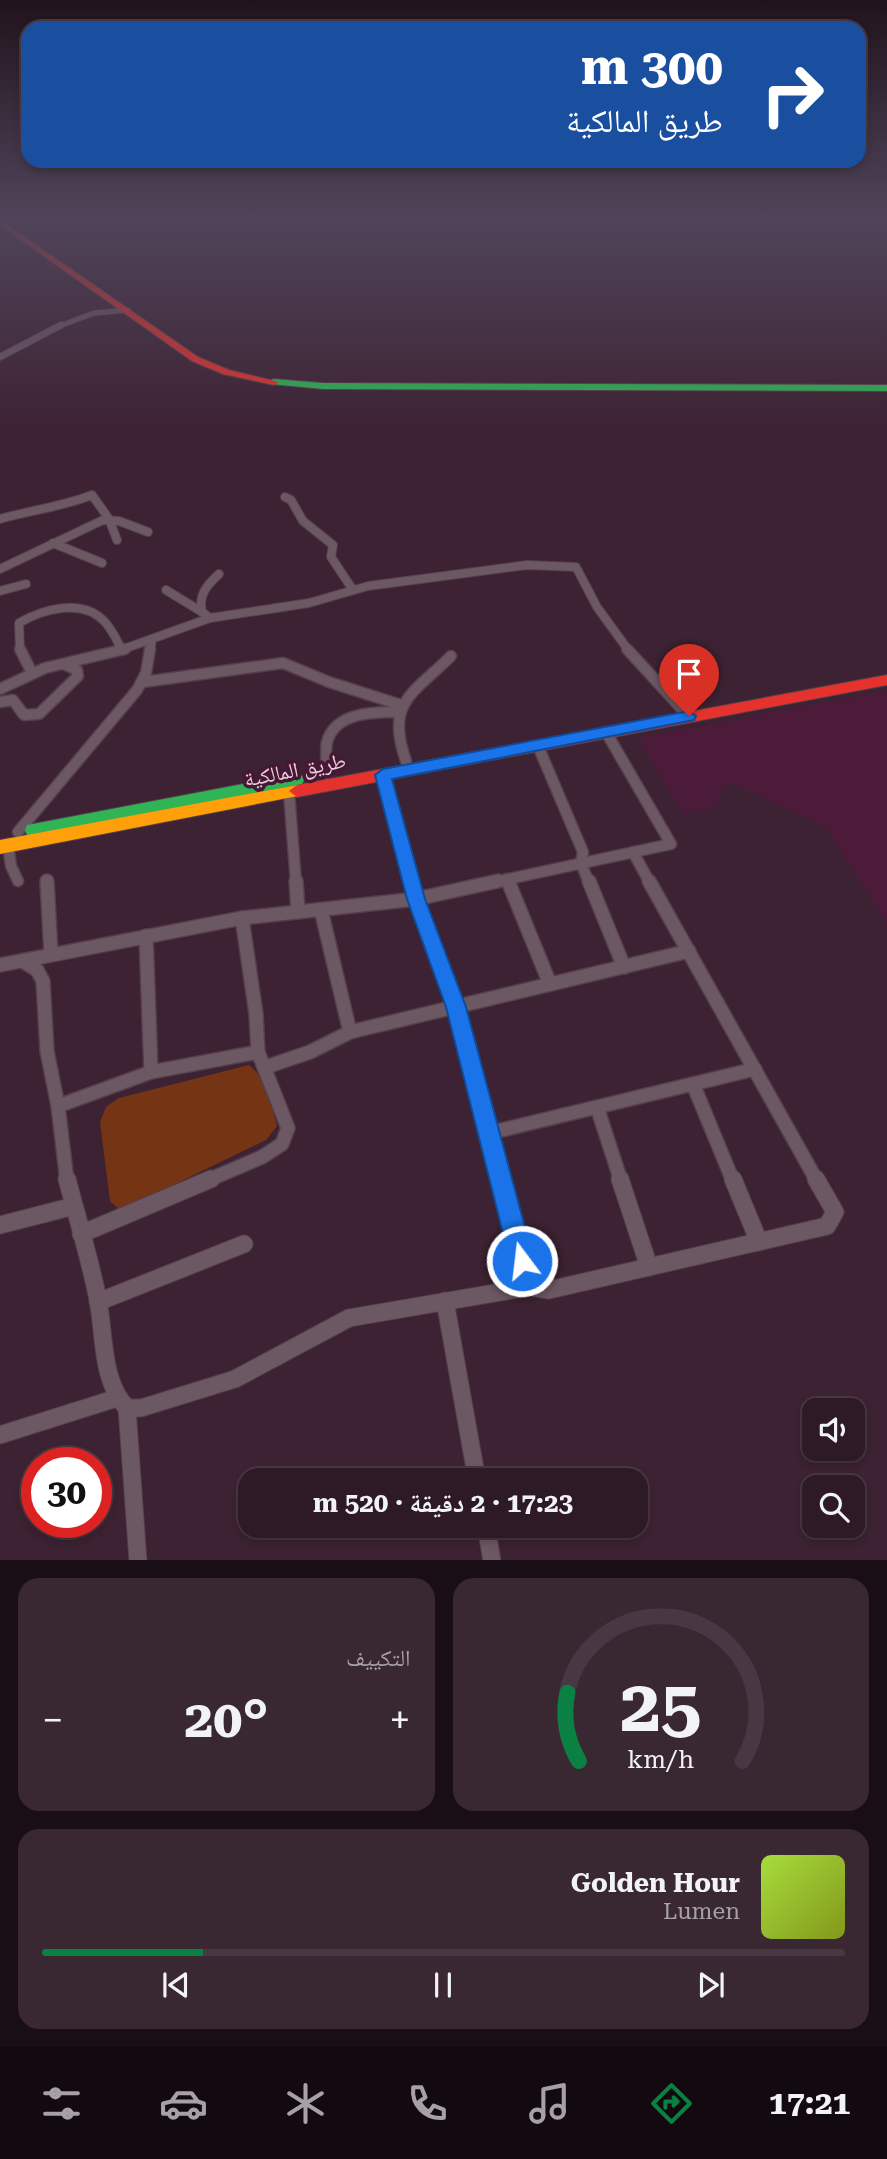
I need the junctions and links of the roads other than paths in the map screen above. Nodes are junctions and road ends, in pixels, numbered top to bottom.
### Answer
1 (96, 288) edge
2 (128, 310) junction
3 (0, 357) edge
4 (887, 388) edge
5 (285, 497) dead end
6 (0, 519) edge
7 (109, 519) junction
8 (148, 532) dead end
9 (117, 540) dead end
10 (54, 543) junction
11 (102, 563) dead end
12 (0, 569) edge
13 (219, 574) dead end
14 (26, 584) dead end
15 (166, 590) dead end
16 (353, 590) junction
17 (0, 591) edge
18 (202, 612) junction
19 (210, 618) junction
20 (152, 640) junction
21 (122, 650) junction
22 (451, 656) dead end
23 (62, 664) junction
24 (887, 671) edge
25 (32, 673) junction
26 (887, 680) edge
27 (143, 681) junction
28 (0, 690) edge
29 (0, 702) edge
30 (399, 709) junction
31 (682, 709) junction
32 (596, 731) junction
33 (538, 746) junction
34 (494, 750) junction
35 (406, 761) junction
36 (327, 775) junction
37 (383, 775) junction
38 (289, 792) junction
39 (176, 808) junction
40 (6, 840) edge
41 (633, 852) junction
42 (581, 863) junction
43 (508, 879) junction
44 (18, 880) dead end
45 (47, 881) dead end
46 (416, 899) junction
47 (321, 909) junction
48 (298, 911) junction
49 (242, 918) junction
50 (146, 936) junction
51 (689, 951) junction
52 (51, 954) junction
53 (22, 961) junction
54 (0, 965) edge
55 (624, 967) junction
56 (550, 984) junction
57 (456, 1007) junction
58 (350, 1032) junction
59 (258, 1052) junction
60 (266, 1067) junction
61 (755, 1069) junction
62 (151, 1072) junction
63 (693, 1084) junction
64 (58, 1106) junction
65 (597, 1107) junction
66 (489, 1133) junction
67 (74, 1206) junction
68 (0, 1225) edge
69 (81, 1234) junction
70 (759, 1242) junction
71 (244, 1244) dead end
72 (649, 1267) junction
73 (529, 1287) junction
74 (445, 1301) junction
75 (98, 1302) junction
76 (122, 1403) junction
77 (0, 1435) edge
78 (476, 1468) edge
79 (488, 1538) edge
80 (138, 1560) edge
81 (492, 1560) edge

1 - 2 street
2 - 3 street
2 - 4 street
5 - 16 street
6 - 7 street
7 - 8 street
7 - 9 street
7 - 10 street
10 - 11 street
10 - 12 street
13 - 18 street
14 - 17 street
15 - 18 street
16 - 19 street
16 - 31 street
18 - 19 street
19 - 20 street
20 - 21 street
20 - 27 street
21 - 23 street
21 - 25 street
22 - 30 street
23 - 25 street
23 - 29 street
24 - 31 street, طريق المالكية
25 - 28 street
26 - 32 street, طريق المالكية
27 - 30 street
27 - 40 street
30 - 35 street
30 - 36 street
31 - 32 street, طريق المالكية
32 - 33 street, طريق المالكية
32 - 34 street, طريق المالكية
32 - 41 street
33 - 34 street, طريق المالكية
33 - 42 street
34 - 35 street, طريق المالكية
34 - 37 street, طريق المالكية
35 - 36 street, طريق المالكية
36 - 39 street, طريق المالكية
37 - 38 street, طريق المالكية
37 - 46 street
38 - 39 street, طريق المالكية
38 - 48 street
39 - 40 street, طريق المالكية
40 - 44 street
41 - 42 street
41 - 51 street
42 - 43 street
42 - 55 street
43 - 46 street
43 - 56 street
45 - 52 street
46 - 47 street
46 - 57 street
47 - 48 street
47 - 58 street
48 - 49 street
49 - 50 street
49 - 59 street
50 - 52 street
50 - 62 street
51 - 55 street
51 - 61 street
52 - 53 street
53 - 54 street
53 - 64 street
55 - 56 street
56 - 57 street
57 - 58 street
57 - 66 street
58 - 60 street
59 - 60 street
59 - 62 street
60 - 69 street
61 - 63 street
61 - 70 street
62 - 64 street
63 - 65 street
63 - 70 street
64 - 67 street
65 - 66 street
65 - 72 street
66 - 73 street
67 - 68 street
67 - 69 street
69 - 75 street
70 - 72 street
71 - 75 street
72 - 73 street
73 - 74 street
74 - 76 street
74 - 78 street
75 - 76 street
76 - 77 street
76 - 80 street
79 - 81 street

